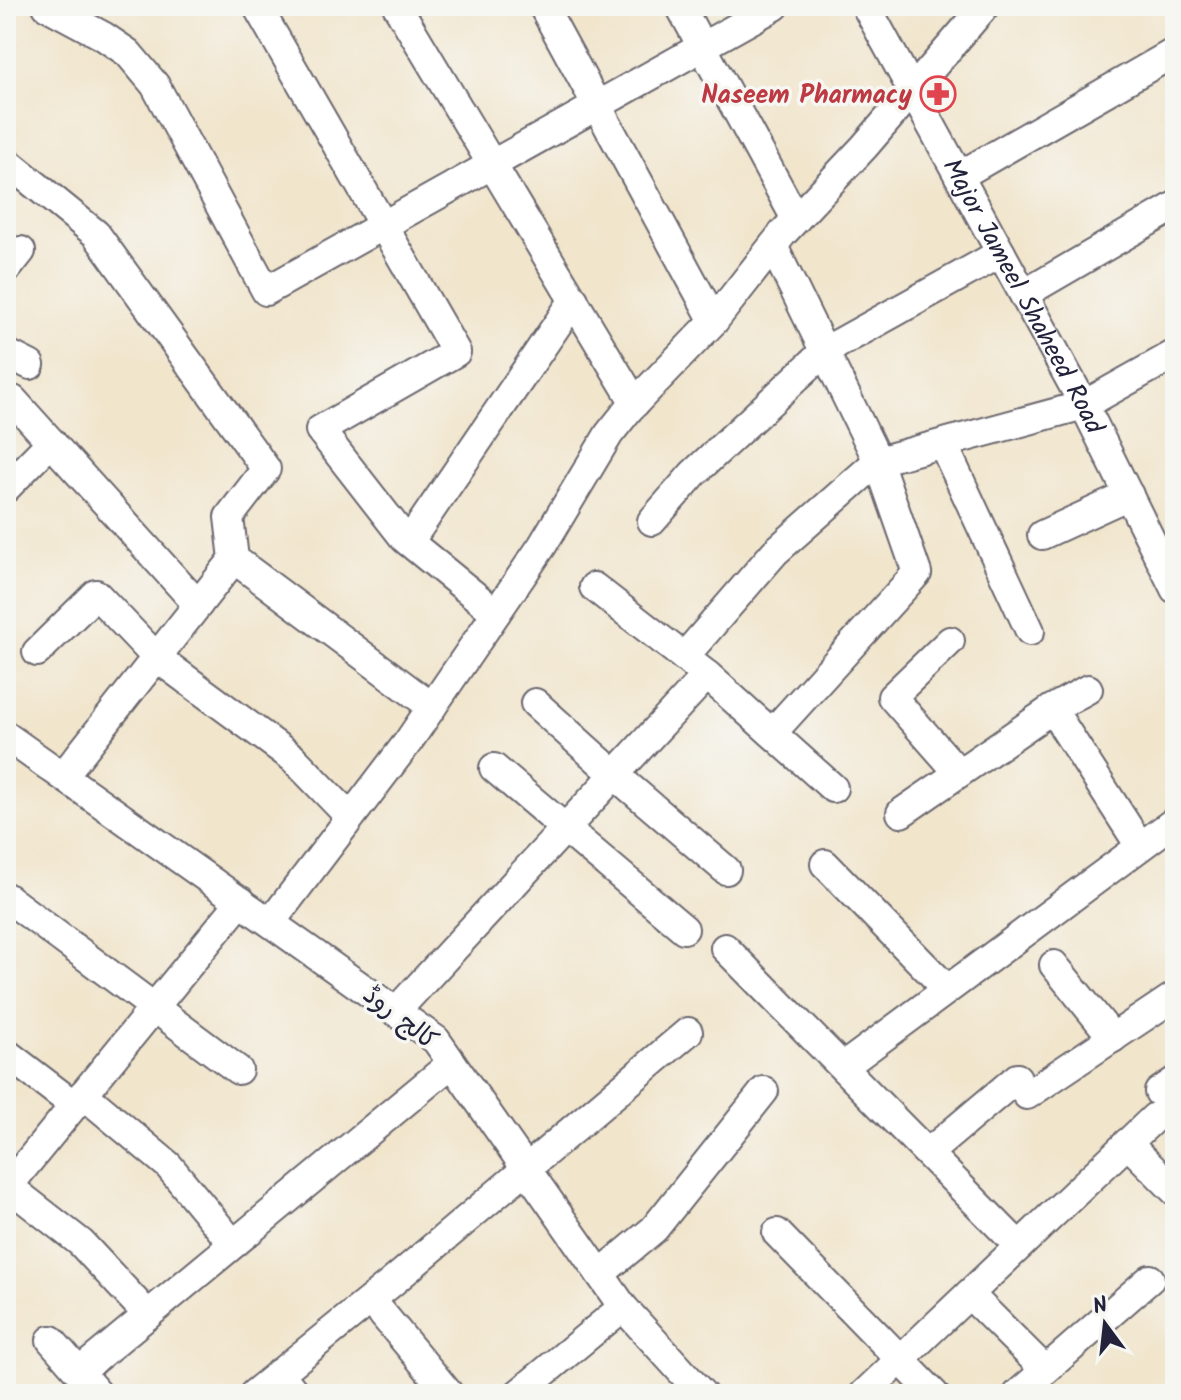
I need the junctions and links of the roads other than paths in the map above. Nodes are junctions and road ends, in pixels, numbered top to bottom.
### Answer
1 (47, 6) edge
2 (257, 6) edge
3 (397, 6) edge
4 (543, 6) edge
5 (680, 6) edge
6 (775, 6) edge
7 (866, 6) edge
8 (985, 6) edge
9 (702, 47) junction
10 (1175, 52) edge
11 (913, 92) junction
12 (597, 106) junction
13 (6, 161) edge
14 (492, 164) junction
15 (959, 176) junction
16 (1175, 206) edge
17 (796, 219) junction
18 (383, 225) junction
19 (773, 246) junction
20 (1001, 253) junction
21 (1024, 294) junction
22 (574, 300) junction
23 (714, 321) junction
24 (825, 351) junction
25 (1175, 354) edge
26 (13, 400) dead end
27 (635, 403) junction
28 (1084, 405) junction
29 (51, 442) junction
30 (943, 444) junction
31 (878, 461) junction
32 (6, 488) edge
33 (1129, 495) junction
34 (652, 521) dead end
35 (1042, 535) dead end
36 (409, 542) junction
37 (234, 559) junction
38 (594, 587) dead end
39 (1175, 589) edge
40 (198, 605) junction
41 (496, 613) junction
42 (1030, 631) dead end
43 (950, 641) dead end
44 (37, 652) dead end
45 (156, 657) junction
46 (684, 657) junction
47 (707, 675) junction
48 (1088, 689) dead end
49 (535, 703) dead end
50 (432, 707) junction
51 (1052, 709) junction
52 (772, 733) junction
53 (7, 738) edge
54 (494, 768) dead end
55 (959, 773) junction
56 (615, 775) junction
57 (63, 776) junction
58 (833, 788) dead end
59 (901, 813) dead end
60 (350, 817) junction
61 (1175, 821) edge
62 (566, 829) junction
63 (1140, 846) junction
64 (825, 864) dead end
65 (726, 870) dead end
66 (6, 897) edge
67 (241, 901) junction
68 (271, 922) junction
69 (684, 929) dead end
70 (725, 948) dead end
71 (1054, 965) dead end
72 (947, 989) junction
73 (1175, 996) edge
74 (153, 1008) junction
75 (396, 1011) junction
76 (688, 1032) dead end
77 (1113, 1038) junction
78 (6, 1053) edge
79 (452, 1063) junction
80 (843, 1067) junction
81 (238, 1070) dead end
82 (764, 1091) dead end
83 (1163, 1097) edge
84 (79, 1099) junction
85 (1127, 1143) junction
86 (928, 1153) junction
87 (526, 1170) junction
88 (7, 1188) edge
89 (1175, 1191) edge
90 (777, 1233) dead end
91 (233, 1244) junction
92 (1019, 1246) junction
93 (600, 1274) junction
94 (1150, 1279) dead end
95 (969, 1294) junction
96 (371, 1300) junction
97 (623, 1307) junction
98 (148, 1315) junction
99 (51, 1340) dead end
100 (900, 1359) junction
101 (1045, 1370) junction
102 (79, 1372) junction
103 (288, 1384) edge
104 (98, 1394) edge
105 (254, 1394) edge
106 (449, 1394) edge
107 (518, 1394) edge
108 (702, 1394) edge
109 (864, 1394) edge
110 (934, 1394) edge
111 (1018, 1394) edge

1 - 18 street
2 - 18 street
3 - 14 street
4 - 12 street
5 - 9 street
6 - 9 street
7 - 11 street, Major Jameel Shaheed Road
8 - 11 street
9 - 12 street
9 - 17 street
10 - 15 street
11 - 15 street, Major Jameel Shaheed Road
11 - 17 street
12 - 14 street
12 - 23 street
13 - 37 street
14 - 18 street
14 - 22 street
15 - 20 street, Major Jameel Shaheed Road
16 - 21 street
17 - 19 street
18 - 36 street
19 - 23 street
19 - 24 street
20 - 21 street, Major Jameel Shaheed Road
20 - 24 street
21 - 28 street, Major Jameel Shaheed Road
22 - 27 street
22 - 36 street
23 - 27 street
24 - 31 street
24 - 34 street
25 - 28 street
26 - 29 street
27 - 41 street
28 - 30 street
28 - 33 street, Major Jameel Shaheed Road
29 - 32 street
29 - 40 street
30 - 31 street
30 - 42 street
31 - 46 street
31 - 52 street
33 - 35 street
33 - 39 street, Major Jameel Shaheed Road
36 - 41 street
37 - 40 street
37 - 50 street
38 - 46 street
40 - 45 street
41 - 50 street
43 - 55 street
44 - 45 street
45 - 57 street
45 - 60 street
46 - 47 street
47 - 52 street
47 - 56 street
48 - 51 street
49 - 56 street
50 - 60 street
51 - 55 street
51 - 63 street
52 - 58 street
53 - 57 street, کالج روڈ
54 - 62 street
55 - 59 street
56 - 62 street
56 - 65 street
57 - 67 street, کالج روڈ
60 - 68 street
61 - 63 street
62 - 69 street
62 - 75 street
63 - 72 street
64 - 72 street
66 - 74 street
67 - 68 street, کالج روڈ
67 - 74 street
68 - 75 street, کالج روڈ
70 - 80 street
71 - 77 street
72 - 80 street
73 - 77 street
74 - 81 street
74 - 84 street
75 - 79 street, کالج روڈ
76 - 87 street
77 - 86 street
78 - 84 street
79 - 87 street, کالج روڈ
79 - 91 street
80 - 86 street
82 - 93 street
83 - 85 street
84 - 88 street
84 - 91 street
85 - 89 street
85 - 92 street
86 - 92 street
87 - 93 street, کالج روڈ
87 - 96 street
88 - 98 street
90 - 100 street
91 - 98 street
92 - 95 street
93 - 97 street, کالج روڈ
94 - 101 street
95 - 100 street
95 - 101 street
96 - 103 street
96 - 106 street
97 - 107 street
97 - 108 street, کالج روڈ
98 - 102 street
99 - 102 street
100 - 109 street
100 - 110 street
101 - 111 street
102 - 104 street
103 - 105 street

